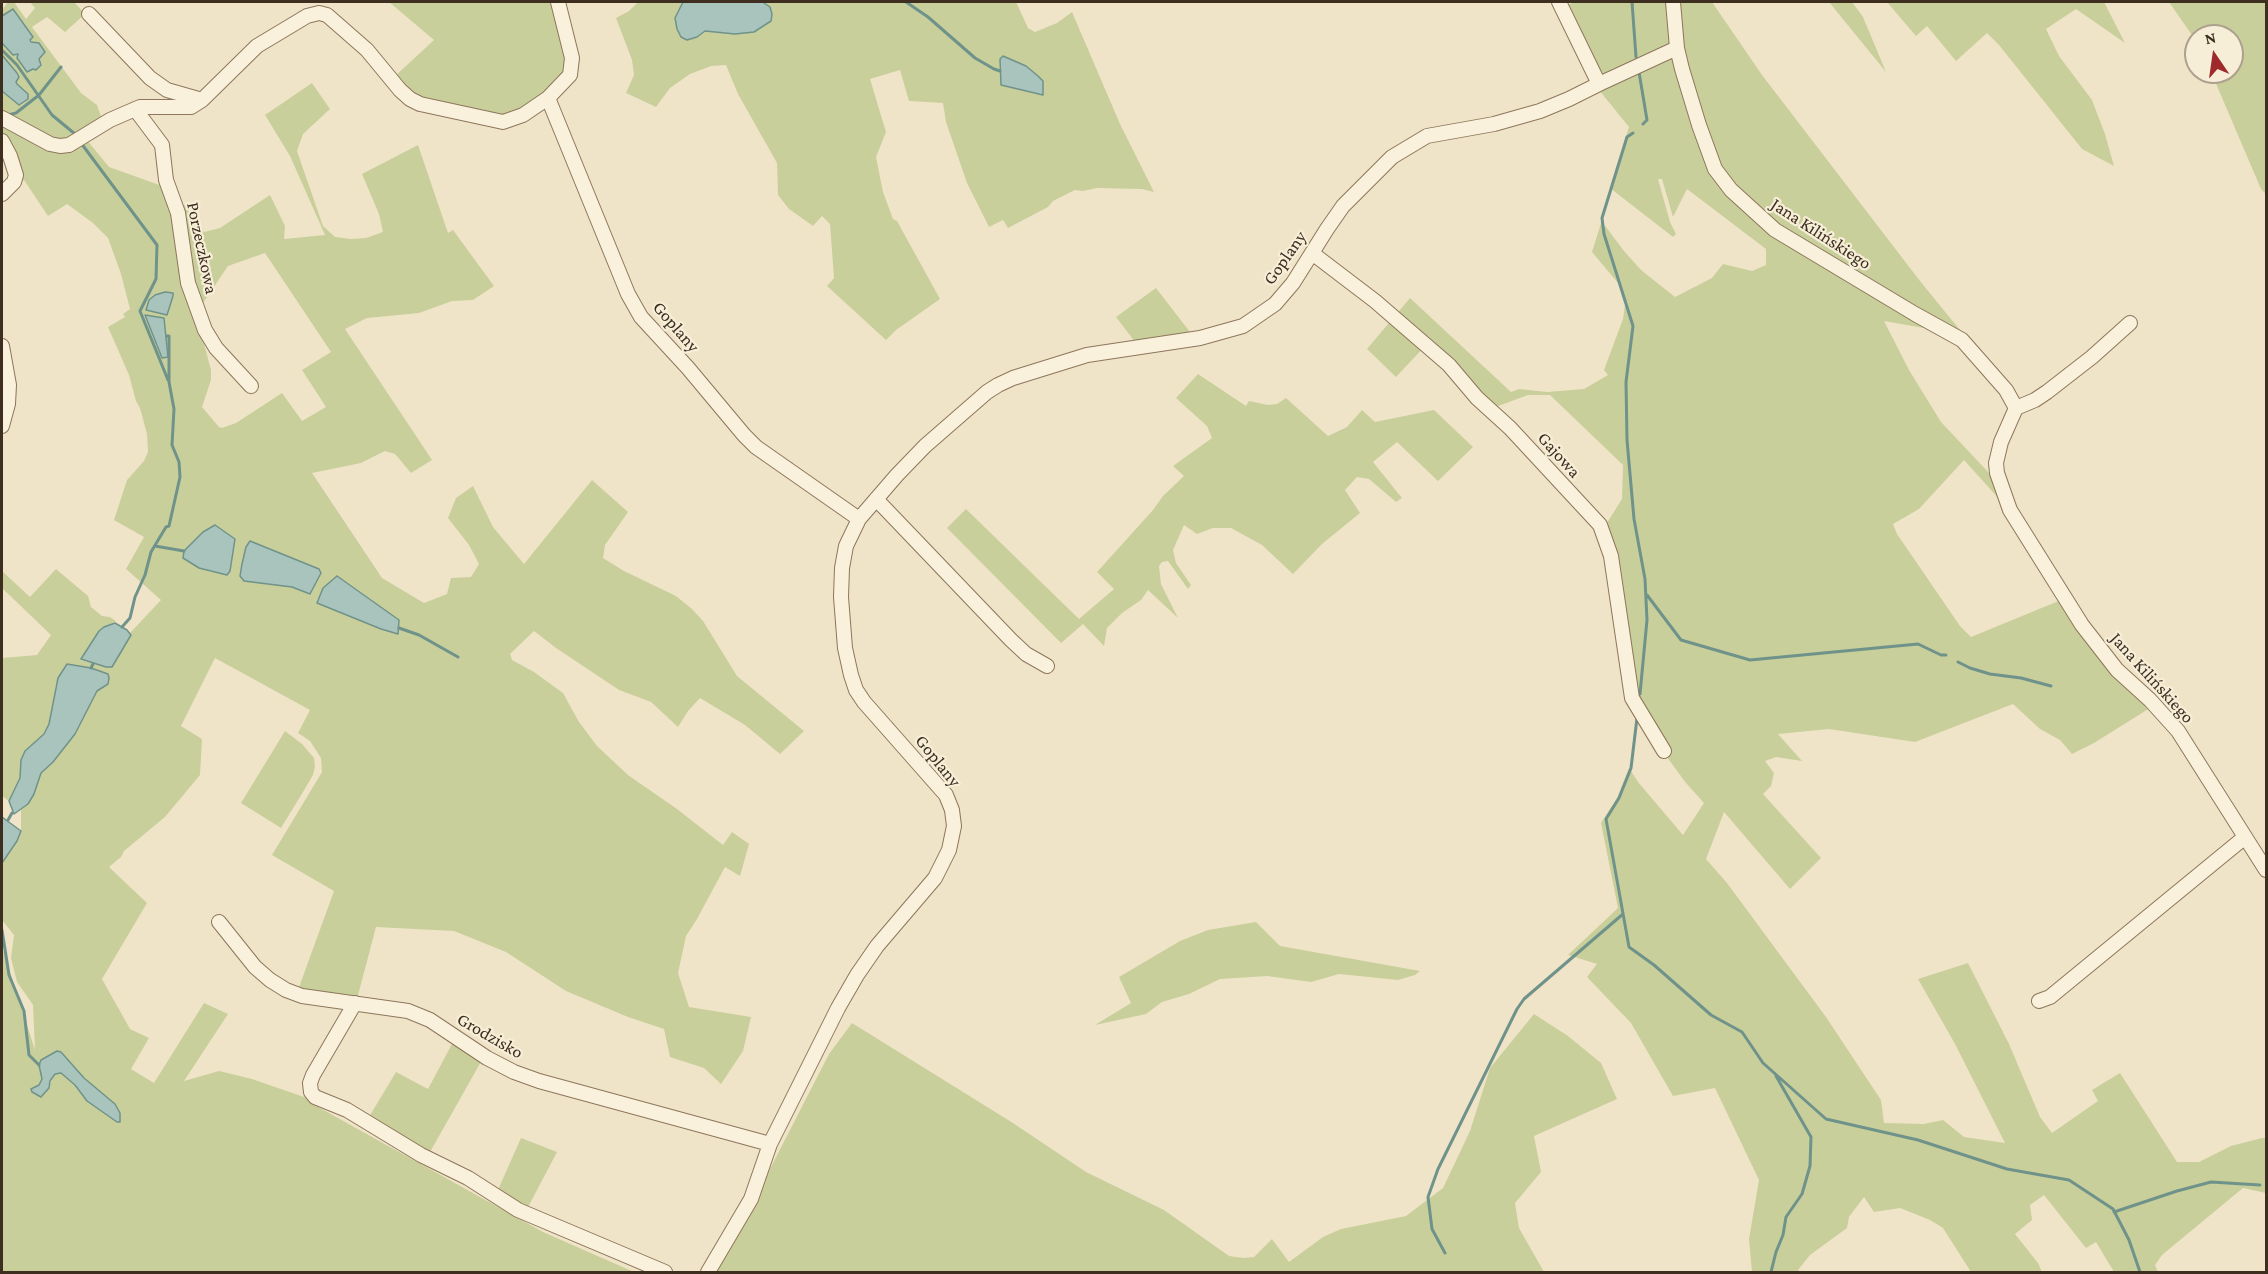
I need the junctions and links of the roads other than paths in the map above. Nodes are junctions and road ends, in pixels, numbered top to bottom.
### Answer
1 (558, 2) edge
2 (1558, 2) edge
3 (1673, 2) edge
4 (318, 7) edge
5 (89, 14) dead end
6 (1677, 48) junction
7 (1599, 84) junction
8 (548, 98) junction
9 (202, 100) junction
10 (135, 109) junction
11 (2, 118) edge
12 (2, 141) edge
13 (2, 194) edge
14 (1312, 253) junction
15 (2130, 323) dead end
16 (2, 346) edge
17 (251, 386) dead end
18 (2016, 408) junction
19 (2, 426) edge
20 (876, 498) junction
21 (859, 519) junction
22 (1047, 666) dead end
23 (1664, 752) dead end
24 (2245, 837) junction
25 (2266, 870) edge
26 (219, 922) dead end
27 (2039, 1001) dead end
28 (355, 1003) junction
29 (770, 1144) junction
30 (665, 1272) edge
31 (708, 1272) edge

1 - 8 street
2 - 7 street
3 - 6 street, Jana Kilińskiego
4 - 8 street
4 - 9 street
5 - 9 street
6 - 7 street, Goplany
6 - 18 street, Jana Kilińskiego
7 - 14 street, Goplany
8 - 21 street, Goplany
9 - 10 street
10 - 11 street
10 - 17 street, Porzeczkowa
12 - 13 street
14 - 20 street, Goplany
14 - 23 street, Gajowa
15 - 18 street
16 - 19 street
18 - 24 street, Jana Kilińskiego
20 - 21 street, Goplany
20 - 22 street
21 - 29 street, Goplany
24 - 25 street, Jana Kilińskiego
24 - 27 street
26 - 28 street, Grodzisko
28 - 29 street, Grodzisko
28 - 30 street
29 - 31 street

